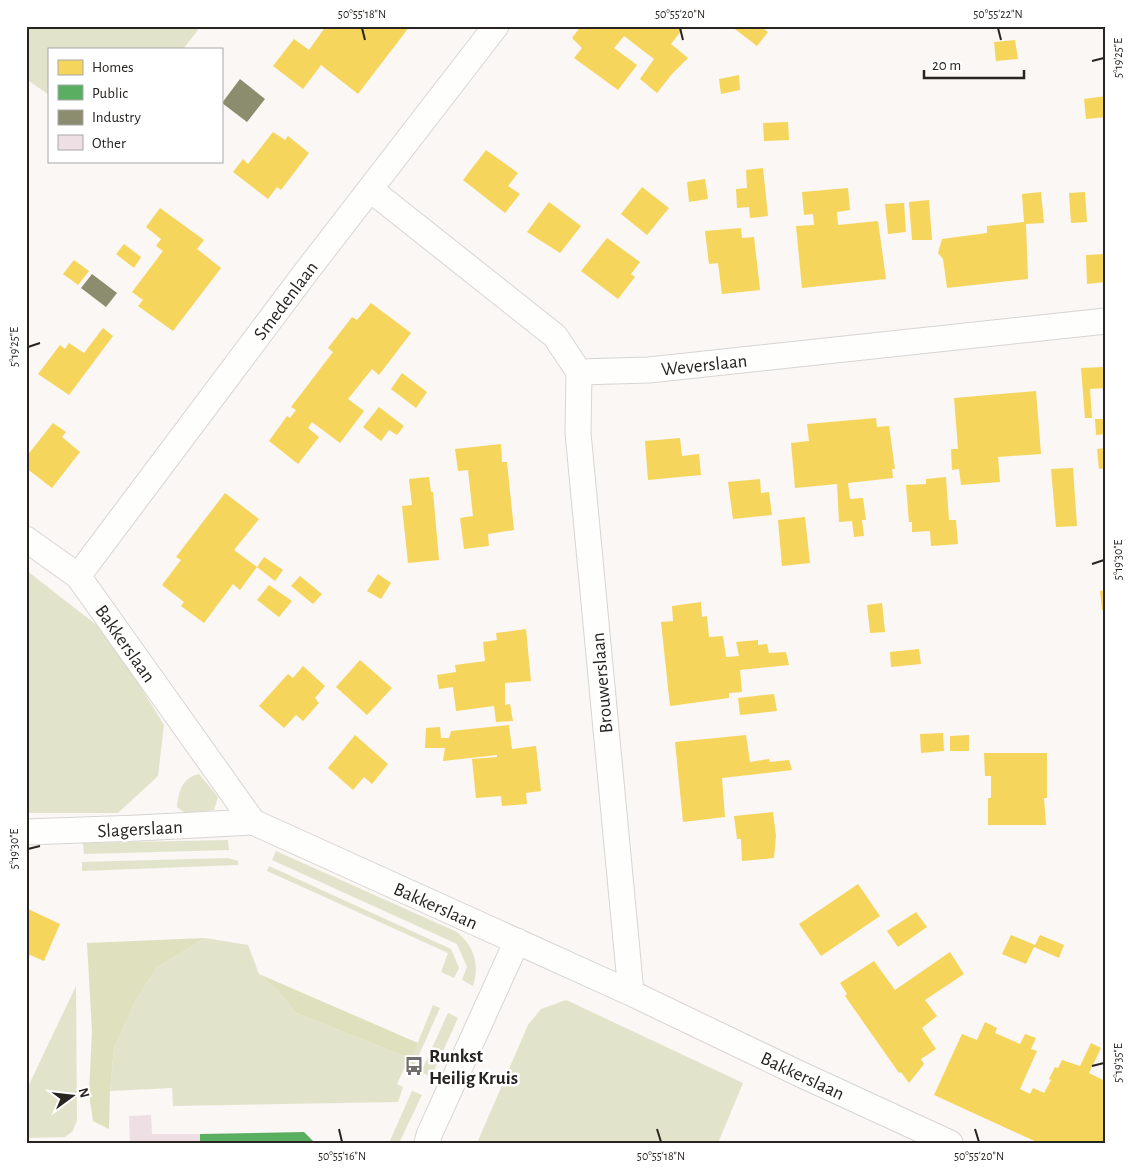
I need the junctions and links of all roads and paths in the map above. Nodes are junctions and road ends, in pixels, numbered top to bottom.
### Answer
1 (496, 26) edge
2 (371, 190) junction
3 (1106, 321) edge
4 (579, 372) junction
5 (26, 539) edge
6 (78, 576) junction
7 (253, 822) junction
8 (26, 832) edge
9 (517, 941) junction
10 (631, 993) junction
11 (427, 1143) edge
12 (950, 1143) edge

1 - 2 street, Smedenlaan
2 - 4 street
2 - 6 street, Smedenlaan
3 - 4 street, Weverslaan
4 - 10 street, Brouwerslaan
5 - 6 street, Bakkerslaan
6 - 7 street, Bakkerslaan
7 - 8 street, Slagerslaan
7 - 9 street, Bakkerslaan
9 - 10 street, Bakkerslaan
9 - 11 street
10 - 12 street, Bakkerslaan

